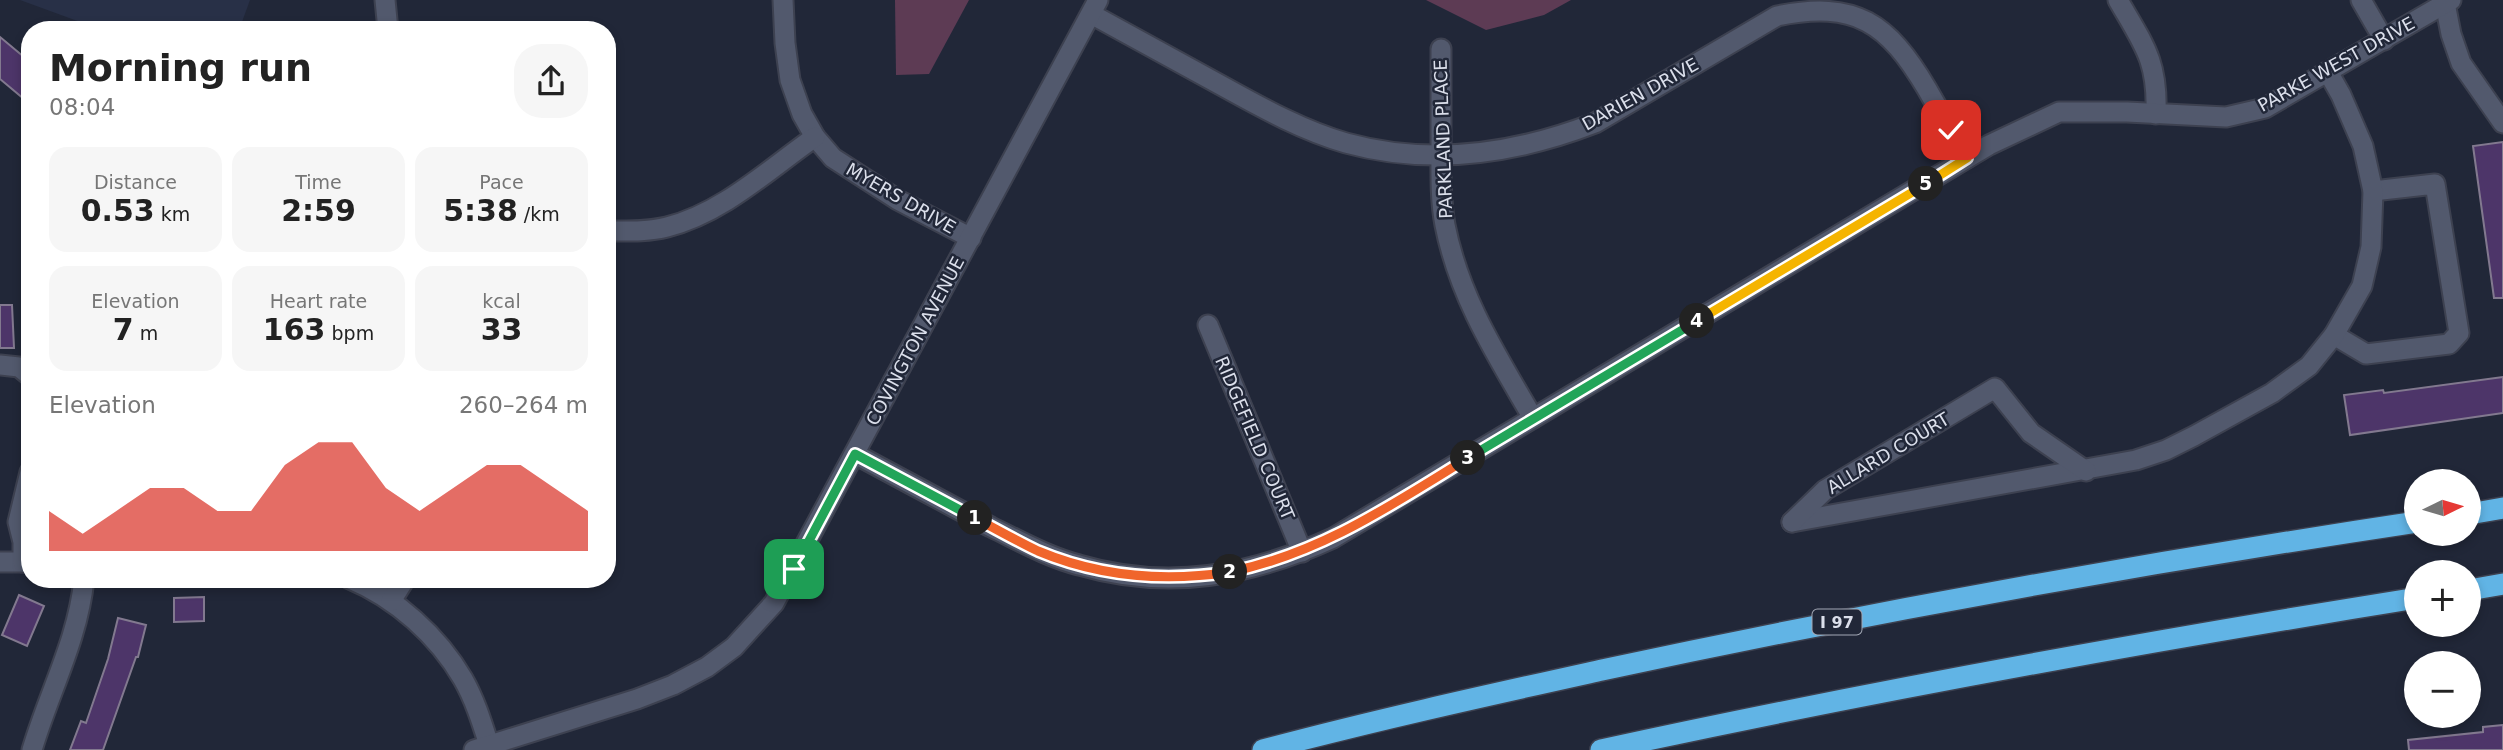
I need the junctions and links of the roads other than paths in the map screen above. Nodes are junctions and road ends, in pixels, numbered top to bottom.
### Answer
1 (385, 0) edge
2 (783, 0) edge
3 (2118, 0) edge
4 (2361, 0) edge
5 (2448, 2) edge
6 (1094, 7) edge
7 (387, 21) edge
8 (2384, 40) junction
9 (1441, 49) dead end
10 (2329, 72) junction
11 (2156, 114) junction
12 (2503, 123) edge
13 (816, 137) junction
14 (1441, 156) junction
15 (1967, 158) junction
16 (2373, 191) junction
17 (616, 231) edge
18 (971, 238) junction
19 (1208, 325) dead end
20 (2334, 335) junction
21 (0, 365) edge
22 (21, 369) edge
23 (1533, 418) junction
24 (855, 454) junction
25 (2086, 471) junction
26 (2503, 508) edge
27 (21, 510) edge
28 (2482, 512) edge
29 (2404, 524) edge
30 (21, 534) edge
31 (1302, 552) junction
32 (0, 562) edge
33 (21, 562) edge
34 (2503, 584) edge
35 (83, 588) edge
36 (367, 588) edge
37 (399, 588) edge
38 (2481, 588) edge
39 (2404, 600) edge
40 (391, 601) junction
41 (482, 748) edge
42 (32, 750) edge
43 (1263, 750) edge
44 (1601, 750) edge

1 - 7 street
2 - 13 street, MYERS DRIVE
3 - 11 street
4 - 8 street
5 - 8 street, PARKE WEST DRIVE
5 - 12 street
6 - 14 street, DARIEN DRIVE
6 - 18 street, COVINGTON AVENUE
8 - 10 street, PARKE WEST DRIVE
9 - 14 street, PARKLAND PLACE
10 - 11 street, PARKE WEST DRIVE
10 - 16 street, ALLARD COURT
11 - 15 street, PARKE WEST DRIVE
13 - 17 street
13 - 18 street, MYERS DRIVE
14 - 15 street, DARIEN DRIVE
14 - 23 street, PARKLAND PLACE
15 - 23 street, PARKE WEST DRIVE
16 - 20 street, ALLARD COURT
16 - 20 street
18 - 24 street, COVINGTON AVENUE
19 - 31 street, RIDGEFIELD COURT
20 - 25 street, ALLARD COURT
21 - 22 street
23 - 31 street, PARKE WEST DRIVE
24 - 31 street, PARKE WEST DRIVE
24 - 41 street, COVINGTON AVENUE
25 - 25 street, ALLARD COURT
26 - 28 highway
27 - 30 street
29 - 43 highway, I 97
32 - 33 street
34 - 38 highway
35 - 42 street
36 - 40 street
37 - 40 street
39 - 44 highway
40 - 41 street

